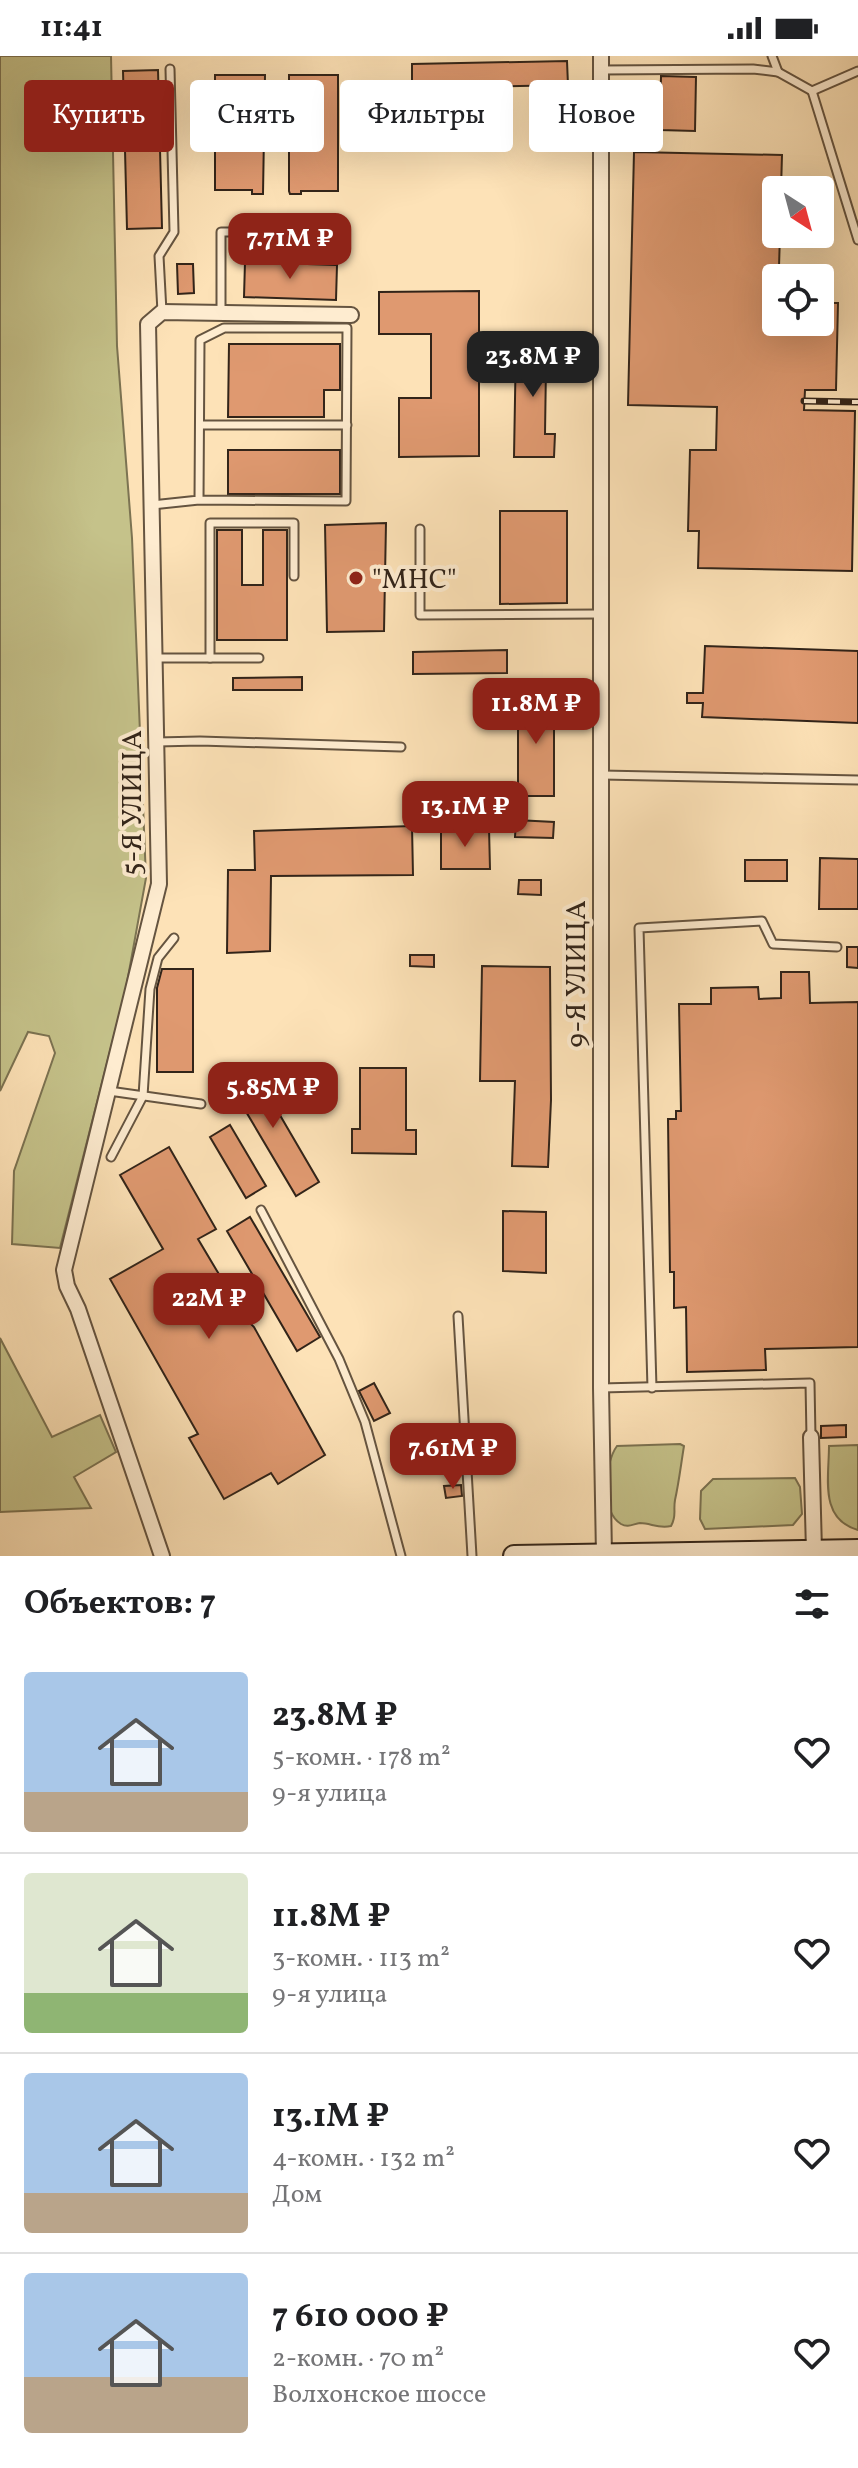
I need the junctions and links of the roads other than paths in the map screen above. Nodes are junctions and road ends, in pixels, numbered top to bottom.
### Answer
1 (772, 56) edge
2 (601, 61) edge
3 (170, 69) dead end
4 (858, 71) edge
5 (778, 72) junction
6 (812, 91) junction
7 (343, 232) dead end
8 (858, 240) edge
9 (162, 312) junction
10 (221, 313) junction
11 (351, 315) dead end
12 (200, 425) junction
13 (347, 425) junction
14 (199, 500) junction
15 (152, 505) junction
16 (420, 529) dead end
17 (294, 576) dead end
18 (603, 614) junction
19 (155, 658) junction
20 (210, 658) junction
21 (259, 658) dead end
22 (157, 742) junction
23 (401, 747) dead end
24 (602, 775) junction
25 (858, 780) edge
26 (174, 938) dead end
27 (837, 947) dead end
28 (107, 1090) junction
29 (143, 1096) junction
30 (201, 1104) dead end
31 (111, 1157) dead end
32 (261, 1210) dead end
33 (458, 1316) dead end
34 (601, 1388) junction
35 (652, 1388) junction
36 (811, 1437) joint
37 (858, 1550) edge
38 (814, 1551) junction
39 (721, 1554) edge
40 (604, 1555) edge
41 (162, 1556) edge
42 (401, 1556) edge
43 (472, 1556) edge
44 (514, 1556) edge

1 - 5 lane
2 - 5 lane
2 - 18 street, 9-Я УЛИЦА
3 - 9 lane
4 - 6 lane
5 - 6 lane
6 - 8 lane
7 - 10 lane
9 - 10 street
9 - 15 street, 5-Я УЛИЦА
10 - 11 street
12 - 13 lane
12 - 13 lane
12 - 14 lane
13 - 14 lane
14 - 15 lane
15 - 19 street, 5-Я УЛИЦА
16 - 18 lane
17 - 20 lane
18 - 24 street, 9-Я УЛИЦА
19 - 20 lane
19 - 22 street, 5-Я УЛИЦА
20 - 21 lane
22 - 23 lane
22 - 28 street, 5-Я УЛИЦА
24 - 25 lane
24 - 34 street, 9-Я УЛИЦА
26 - 29 lane
27 - 35 lane
28 - 29 lane
28 - 41 street, 5-Я УЛИЦА
29 - 30 lane
29 - 31 lane
32 - 42 lane
33 - 43 lane
34 - 35 lane
34 - 40 street, 9-Я УЛИЦА
35 - 36 lane
36 - 38 street
37 - 38 main road
38 - 39 main road
39 - 40 main road
40 - 44 main road

